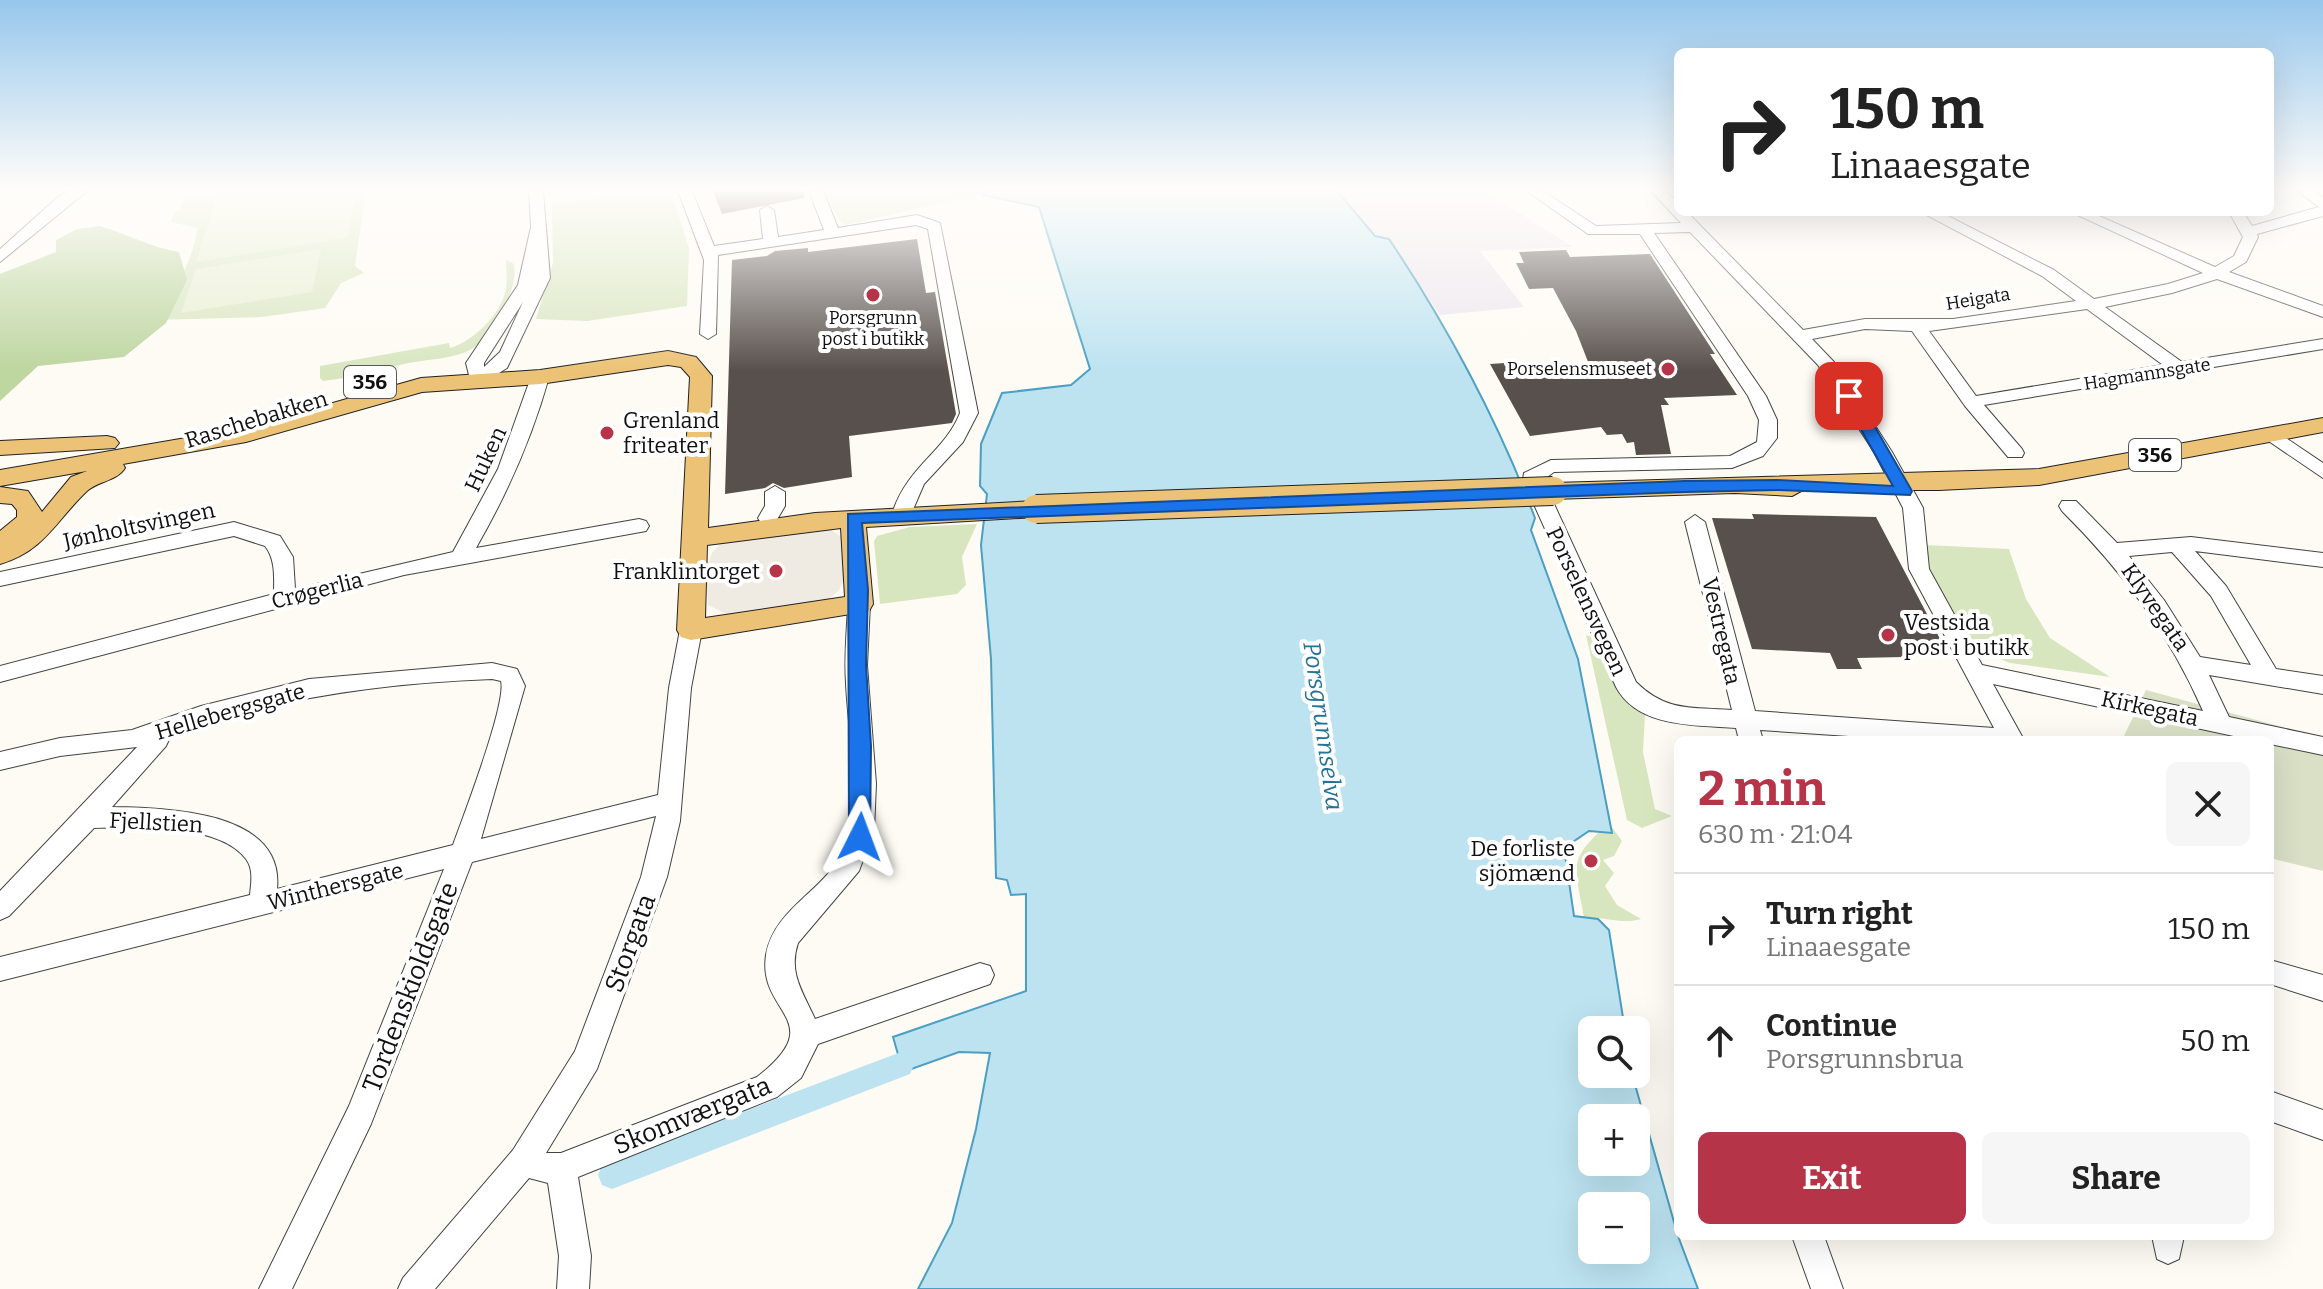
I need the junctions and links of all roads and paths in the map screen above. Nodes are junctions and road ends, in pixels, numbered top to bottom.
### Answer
1 (533, 251) edge
2 (542, 251) edge
3 (714, 251) edge
4 (940, 251) edge
5 (1659, 251) edge
6 (1717, 251) edge
7 (2006, 251) edge
8 (2167, 251) edge
9 (2245, 251) edge
10 (709, 252) joint
11 (2216, 273) junction
12 (2091, 304) junction
13 (2323, 312) edge
14 (1917, 326) junction
15 (708, 334) dead end
16 (1802, 335) junction
17 (2323, 344) edge
18 (501, 364) junction
19 (615, 365) junction
20 (2180, 369) junction
21 (476, 371) junction
22 (540, 377) junction
23 (1971, 402) junction
24 (301, 407) junction
25 (2323, 425) edge
26 (2271, 434) junction
27 (246, 435) junction
28 (0, 448) edge
29 (2015, 453) dead end
30 (134, 454) junction
31 (2323, 472) edge
32 (0, 478) edge
33 (1902, 487) junction
34 (775, 492) dead end
35 (0, 495) edge
36 (2069, 506) dead end
37 (902, 514) junction
38 (768, 518) dead end
39 (853, 518) junction
40 (1695, 522) dead end
41 (639, 526) dead end
42 (695, 538) junction
43 (0, 543) edge
44 (2177, 545) junction
45 (2114, 550) junction
46 (0, 555) edge
47 (461, 556) junction
48 (2323, 560) edge
49 (0, 579) edge
50 (285, 598) junction
51 (859, 604) junction
52 (691, 630) junction
53 (2196, 665) junction
54 (1976, 672) junction
55 (0, 674) edge
56 (509, 675) joint
57 (2268, 675) junction
58 (2323, 685) edge
59 (2220, 723) junction
60 (1747, 730) edge
61 (160, 731) junction
62 (1924, 736) edge
63 (2010, 736) edge
64 (2323, 746) edge
65 (0, 761) edge
66 (670, 802) junction
67 (88, 818) junction
68 (464, 851) junction
69 (262, 904) junction
70 (0, 908) edge
71 (0, 969) edge
72 (2274, 973) edge
73 (980, 975) dead end
74 (2323, 988) edge
75 (806, 1035) junction
76 (2274, 1107) edge
77 (2323, 1125) edge
78 (524, 1161) junction
79 (561, 1168) junction
80 (1809, 1240) edge
81 (275, 1289) edge
82 (414, 1289) edge
83 (573, 1289) edge
84 (1827, 1289) edge

1 - 21 street
2 - 18 street
3 - 10 street
4 - 37 street
5 - 60 street, Porselensvegen
6 - 16 street
7 - 12 street
8 - 11 street
9 - 11 street, Heigata
10 - 15 street
11 - 12 street, Heigata
11 - 13 street
12 - 14 street, Heigata
12 - 20 street
14 - 16 street, Heigata
14 - 23 street
16 - 33 street
17 - 20 street, Hagmannsgate
18 - 19 main road, Raschebakken / 356
18 - 21 main road, Raschebakken / 356
19 - 22 main road, Raschebakken / 356
19 - 42 main road, Raschebakken / 356
20 - 23 street, Hagmannsgate
21 - 22 main road, Raschebakken / 356
21 - 24 main road, Raschebakken / 356
21 - 27 main road, Raschebakken / 356
22 - 47 street, Huken
23 - 29 street
24 - 28 main road, 356
24 - 30 main road, Raschebakken / 356
25 - 26 main road, 356
26 - 31 street
26 - 33 main road, 356
27 - 30 main road, Raschebakken / 356
27 - 46 main road, 356
30 - 32 main road, Raschebakken / 356
33 - 37 main road, 356, bridge
33 - 54 street
34 - 38 street
35 - 43 main road
36 - 45 street, Klyvegata
37 - 39 main road, 356
39 - 42 main road, 356
39 - 51 main road
40 - 60 street, Vestregata
41 - 47 street, Crøgerlia
42 - 52 main road, Storgata / 356
44 - 45 street
44 - 48 street
44 - 57 street
45 - 53 street, Klyvegata
47 - 50 street, Crøgerlia
49 - 50 street, Jønholtsvingen
50 - 55 street, Crøgerlia
51 - 52 main road
51 - 75 street
52 - 66 street, Storgata
53 - 57 street
53 - 59 street, Klyvegata
54 - 59 street, Kirkegata
54 - 63 street
56 - 61 street, Hellebergsgate
56 - 68 street, Tordenskioldsgate
57 - 58 street
59 - 64 street, Kirkegata
60 - 62 street, Porselensvegen
61 - 65 street, Hellebergsgate
61 - 67 street
66 - 68 street, Winthersgate
66 - 78 street, Storgata
67 - 69 street, Fjellstien
67 - 70 street
68 - 69 street, Winthersgate
68 - 81 street, Tordenskioldsgate
69 - 71 street, Winthersgate
72 - 74 street
73 - 75 street
75 - 79 street, Skomværgata
76 - 77 street
78 - 79 street
78 - 82 street, Storgata
79 - 83 street
80 - 84 street

